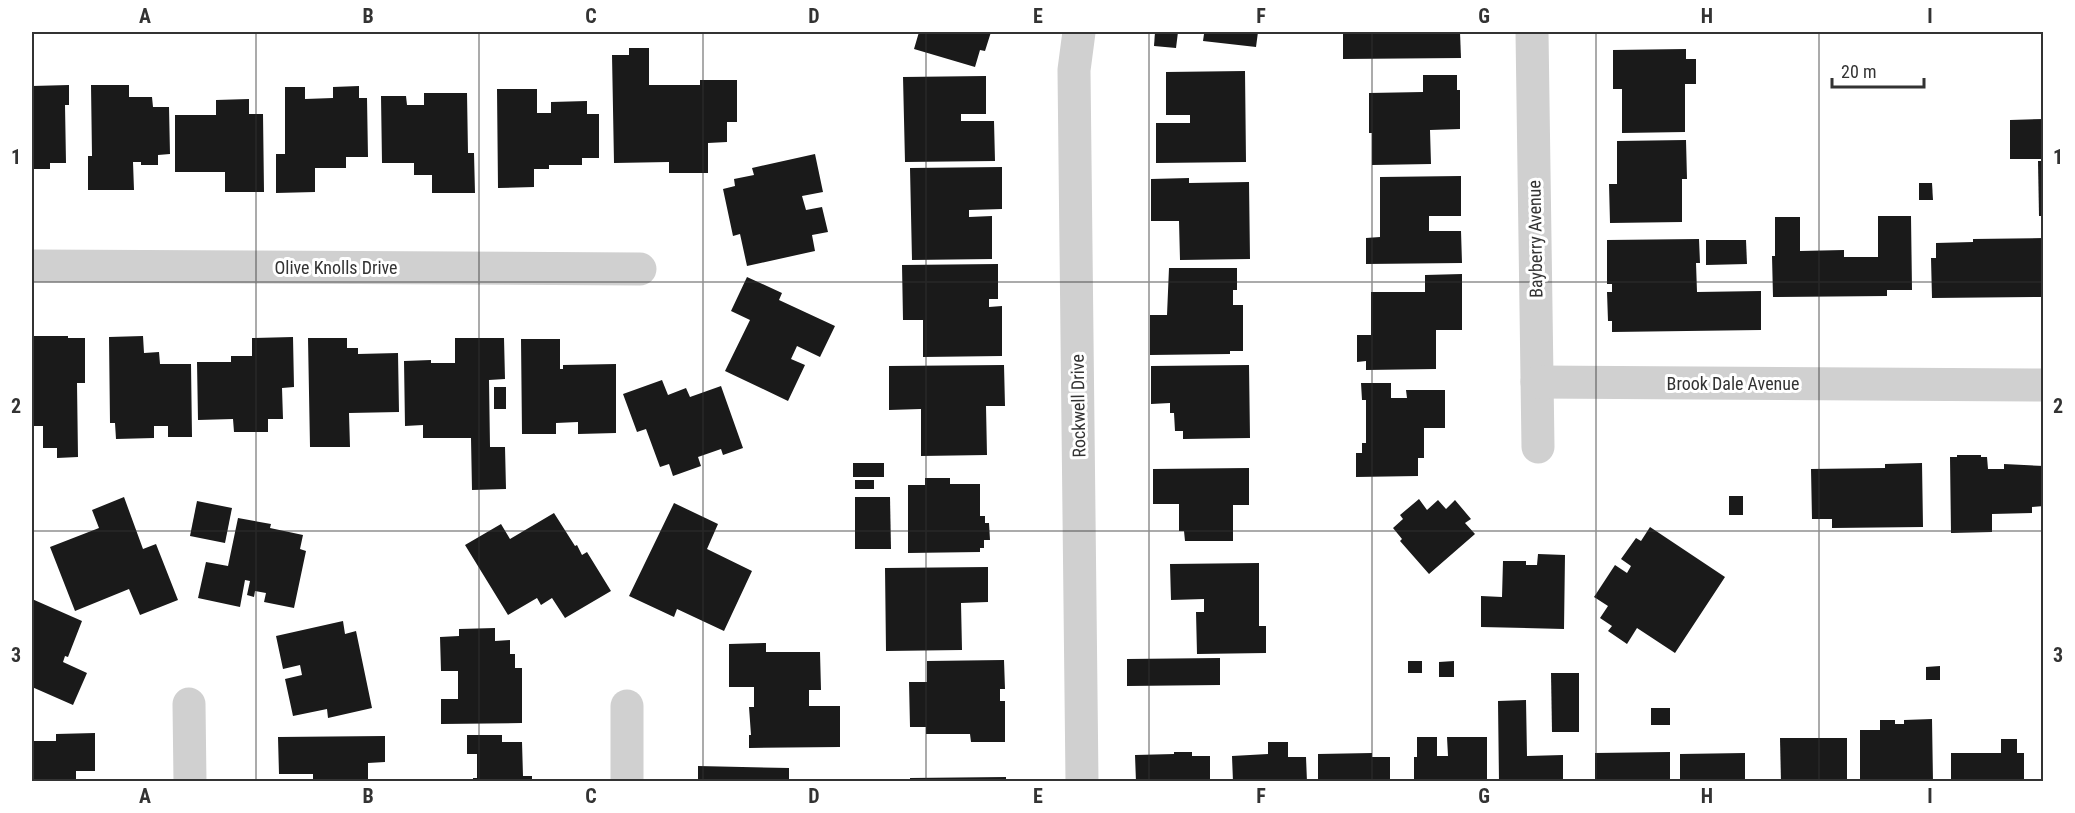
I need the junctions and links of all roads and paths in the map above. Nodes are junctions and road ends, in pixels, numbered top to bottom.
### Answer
1 (1079, 32) edge
2 (1532, 32) edge
3 (32, 266) edge
4 (640, 269) dead end
5 (1537, 382) junction
6 (2043, 385) edge
7 (1538, 447) dead end
8 (189, 704) dead end
9 (627, 706) dead end
10 (190, 782) edge
11 (627, 782) edge
12 (1082, 782) edge

1 - 12 street, Rockwell Drive
2 - 5 street, Bayberry Avenue
3 - 4 street, Olive Knolls Drive
5 - 6 street, Brook Dale Avenue
5 - 7 street, Bayberry Avenue
8 - 10 street
9 - 11 street

